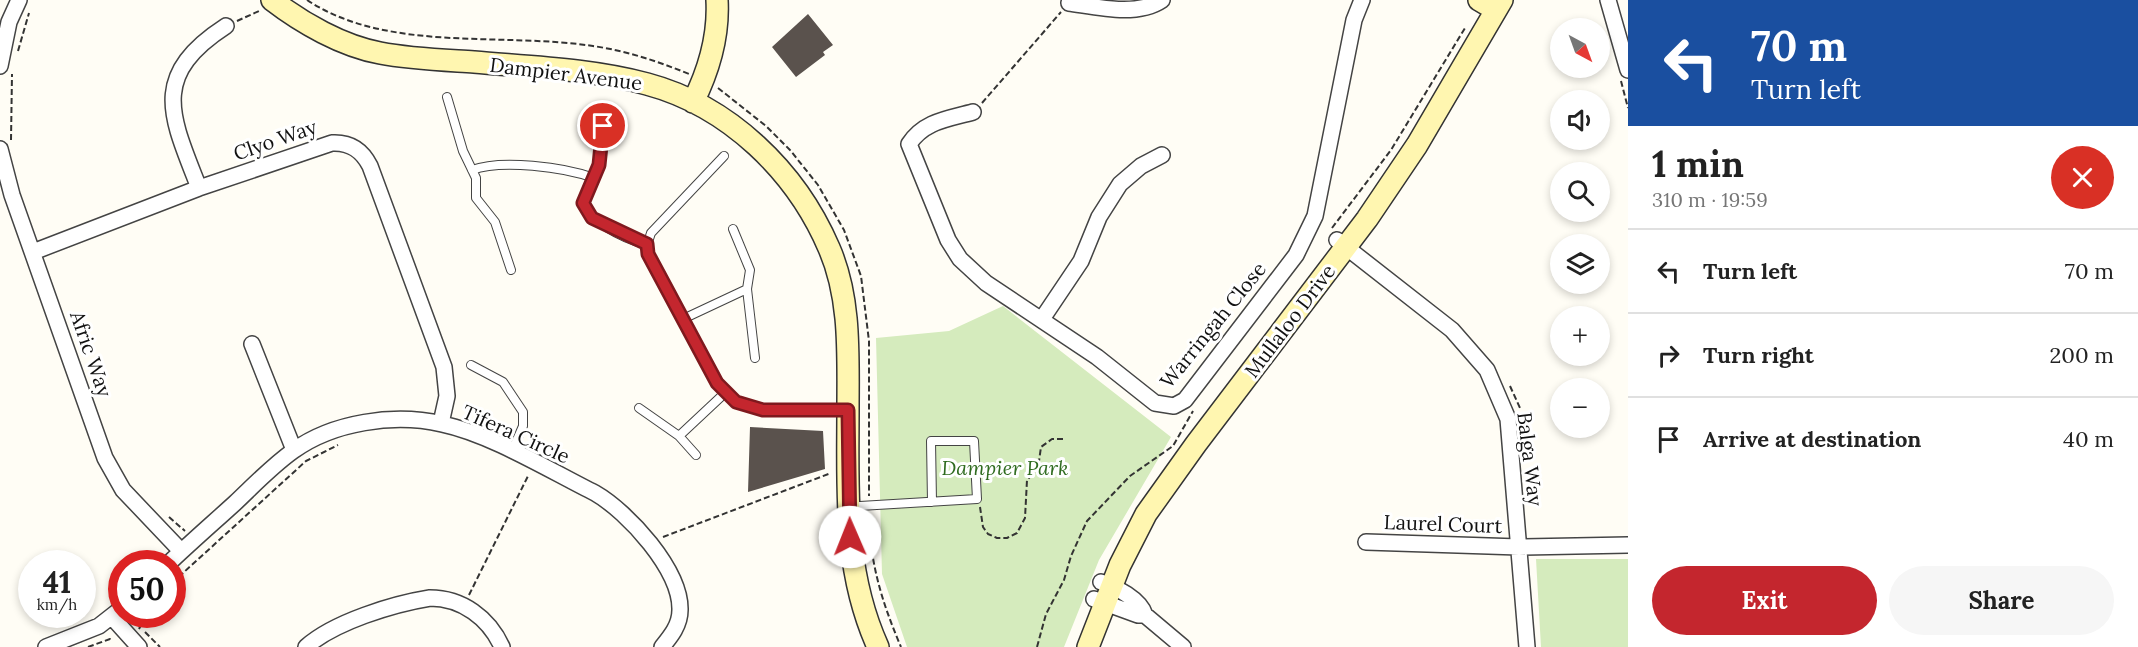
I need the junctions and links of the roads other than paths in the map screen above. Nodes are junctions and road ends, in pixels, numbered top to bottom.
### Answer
1 (291, 0) edge
2 (717, 0) edge
3 (1162, 0) edge
4 (1362, 0) edge
5 (1608, 0) edge
6 (270, 3) edge
7 (1069, 3) road end
8 (1491, 3) edge
9 (24, 5) edge
10 (226, 26) road end
11 (6, 70) edge
12 (1628, 70) edge
13 (694, 89) junction
14 (447, 97) dead end
15 (606, 106) dead end
16 (974, 112) road end
17 (6, 147) edge
18 (1162, 155) dead end
19 (724, 156) dead end
20 (472, 170) junction
21 (594, 178) junction
22 (199, 188) junction
23 (733, 229) dead end
24 (647, 244) junction
25 (1341, 244) junction
26 (33, 252) junction
27 (512, 270) dead end
28 (747, 289) junction
29 (683, 319) junction
30 (1042, 319) junction
31 (252, 344) dead end
32 (755, 358) dead end
33 (471, 365) dead end
34 (726, 392) junction
35 (639, 408) dead end
36 (848, 410) junction
37 (441, 423) junction
38 (679, 436) junction
39 (294, 450) junction
40 (511, 452) junction
41 (696, 455) dead end
42 (932, 502) junction
43 (860, 506) junction
44 (1366, 542) dead end
45 (1628, 545) edge
46 (1519, 547) junction
47 (180, 550) edge
48 (182, 550) edge
49 (1103, 592) junction
50 (108, 620) edge
51 (127, 628) edge
52 (46, 647) edge
53 (139, 647) edge
54 (306, 647) edge
55 (502, 647) edge
56 (662, 647) edge
57 (878, 647) edge
58 (890, 647) edge
59 (1075, 647) edge
60 (1088, 647) edge
61 (1183, 647) edge
62 (1527, 647) edge

1 - 13 main road, Dampier Avenue
2 - 13 main road
3 - 7 street
4 - 30 street, Warringah Close
5 - 12 street
6 - 13 main road, Dampier Avenue
8 - 25 main road, Mullaloo Drive
9 - 11 street
10 - 22 street
13 - 36 main road, Dampier Avenue
13 - 43 main road, Dampier Avenue
14 - 20 lane
15 - 21 lane
16 - 30 street, Warringah Close
17 - 26 street, Afric Way
18 - 30 street
19 - 24 lane
20 - 21 lane
20 - 27 lane
21 - 24 lane
22 - 26 street, Clyo Way
22 - 37 street, Clyo Way
23 - 28 lane
24 - 29 lane
25 - 46 street, Balga Way
25 - 49 main road, Mullaloo Drive
26 - 47 street, Afric Way
28 - 29 lane
28 - 32 lane
29 - 34 lane
31 - 39 street
33 - 40 lane
34 - 36 lane
34 - 38 lane
35 - 38 lane
36 - 57 main road, Dampier Avenue
37 - 39 street, Tifera Circle
37 - 40 street, Tifera Circle
38 - 41 lane
39 - 48 street, Tifera Circle
40 - 56 street, Tifera Circle
42 - 42 lane
42 - 43 lane
43 - 58 main road, Dampier Avenue
44 - 46 street, Laurel Court
45 - 46 street, Laurel Court
46 - 62 street, Balga Way
49 - 59 main road, Mullaloo Drive
49 - 60 main road, Mullaloo Drive
49 - 61 street
50 - 52 street
51 - 53 street
54 - 55 street

